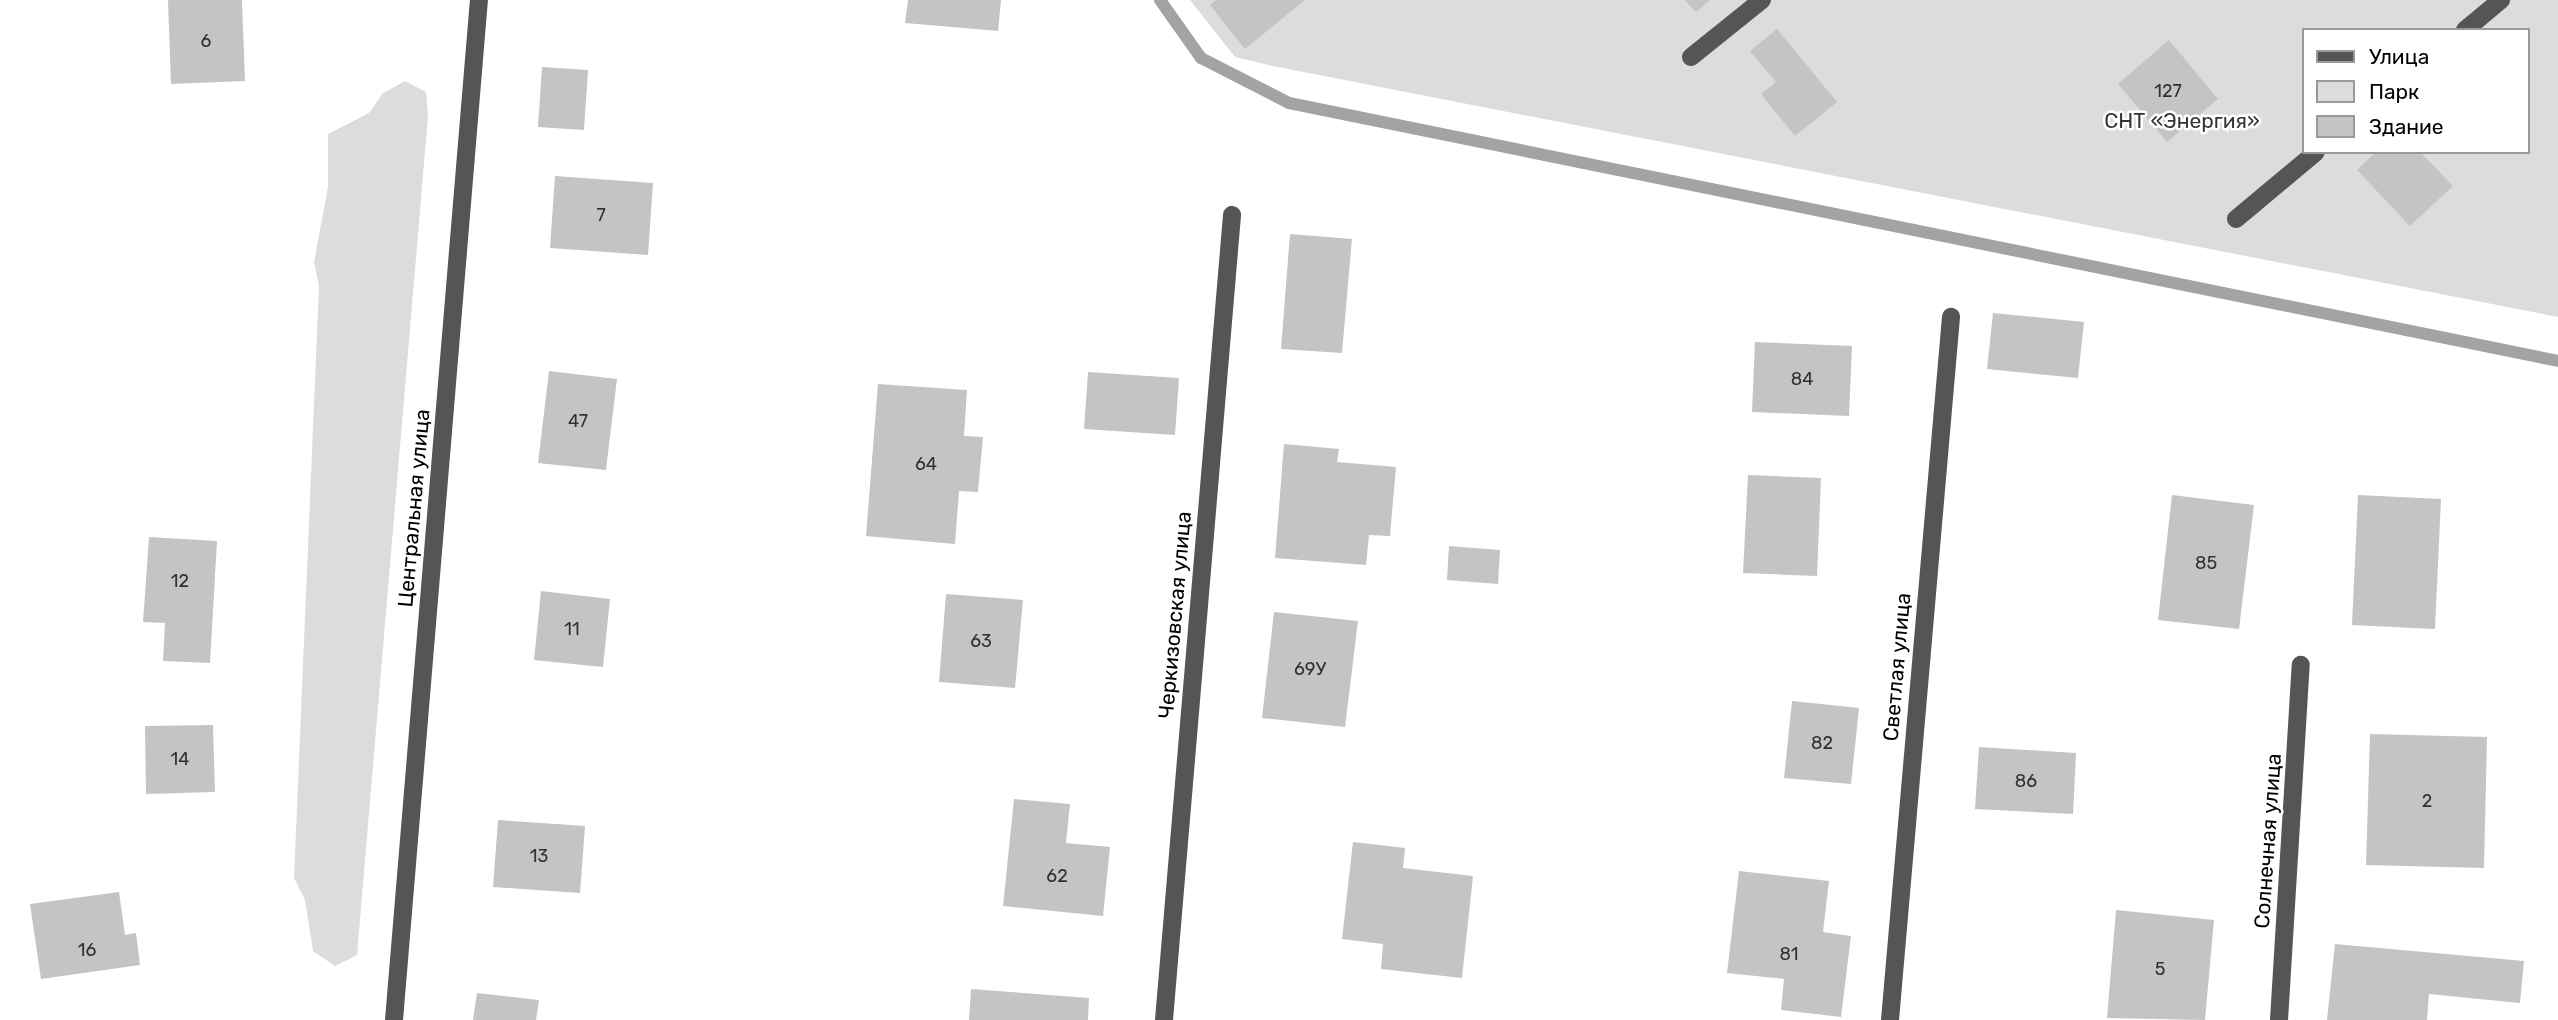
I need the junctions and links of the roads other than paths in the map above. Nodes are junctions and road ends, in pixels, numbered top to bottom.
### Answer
1 (479, 0) edge
2 (1762, 0) edge
3 (2501, 0) edge
4 (2467, 28) edge
5 (1691, 57) dead end
6 (2314, 154) edge
7 (1232, 215) dead end
8 (2236, 219) dead end
9 (1951, 317) dead end
10 (2301, 665) dead end
11 (394, 1020) edge
12 (1164, 1020) edge
13 (1890, 1020) edge
14 (2279, 1020) edge

1 - 11 street, Центральная улица
2 - 5 street
3 - 4 street
6 - 8 street
7 - 12 street, Черкизовская улица
9 - 13 street, Светлая улица
10 - 14 street, Солнечная улица

